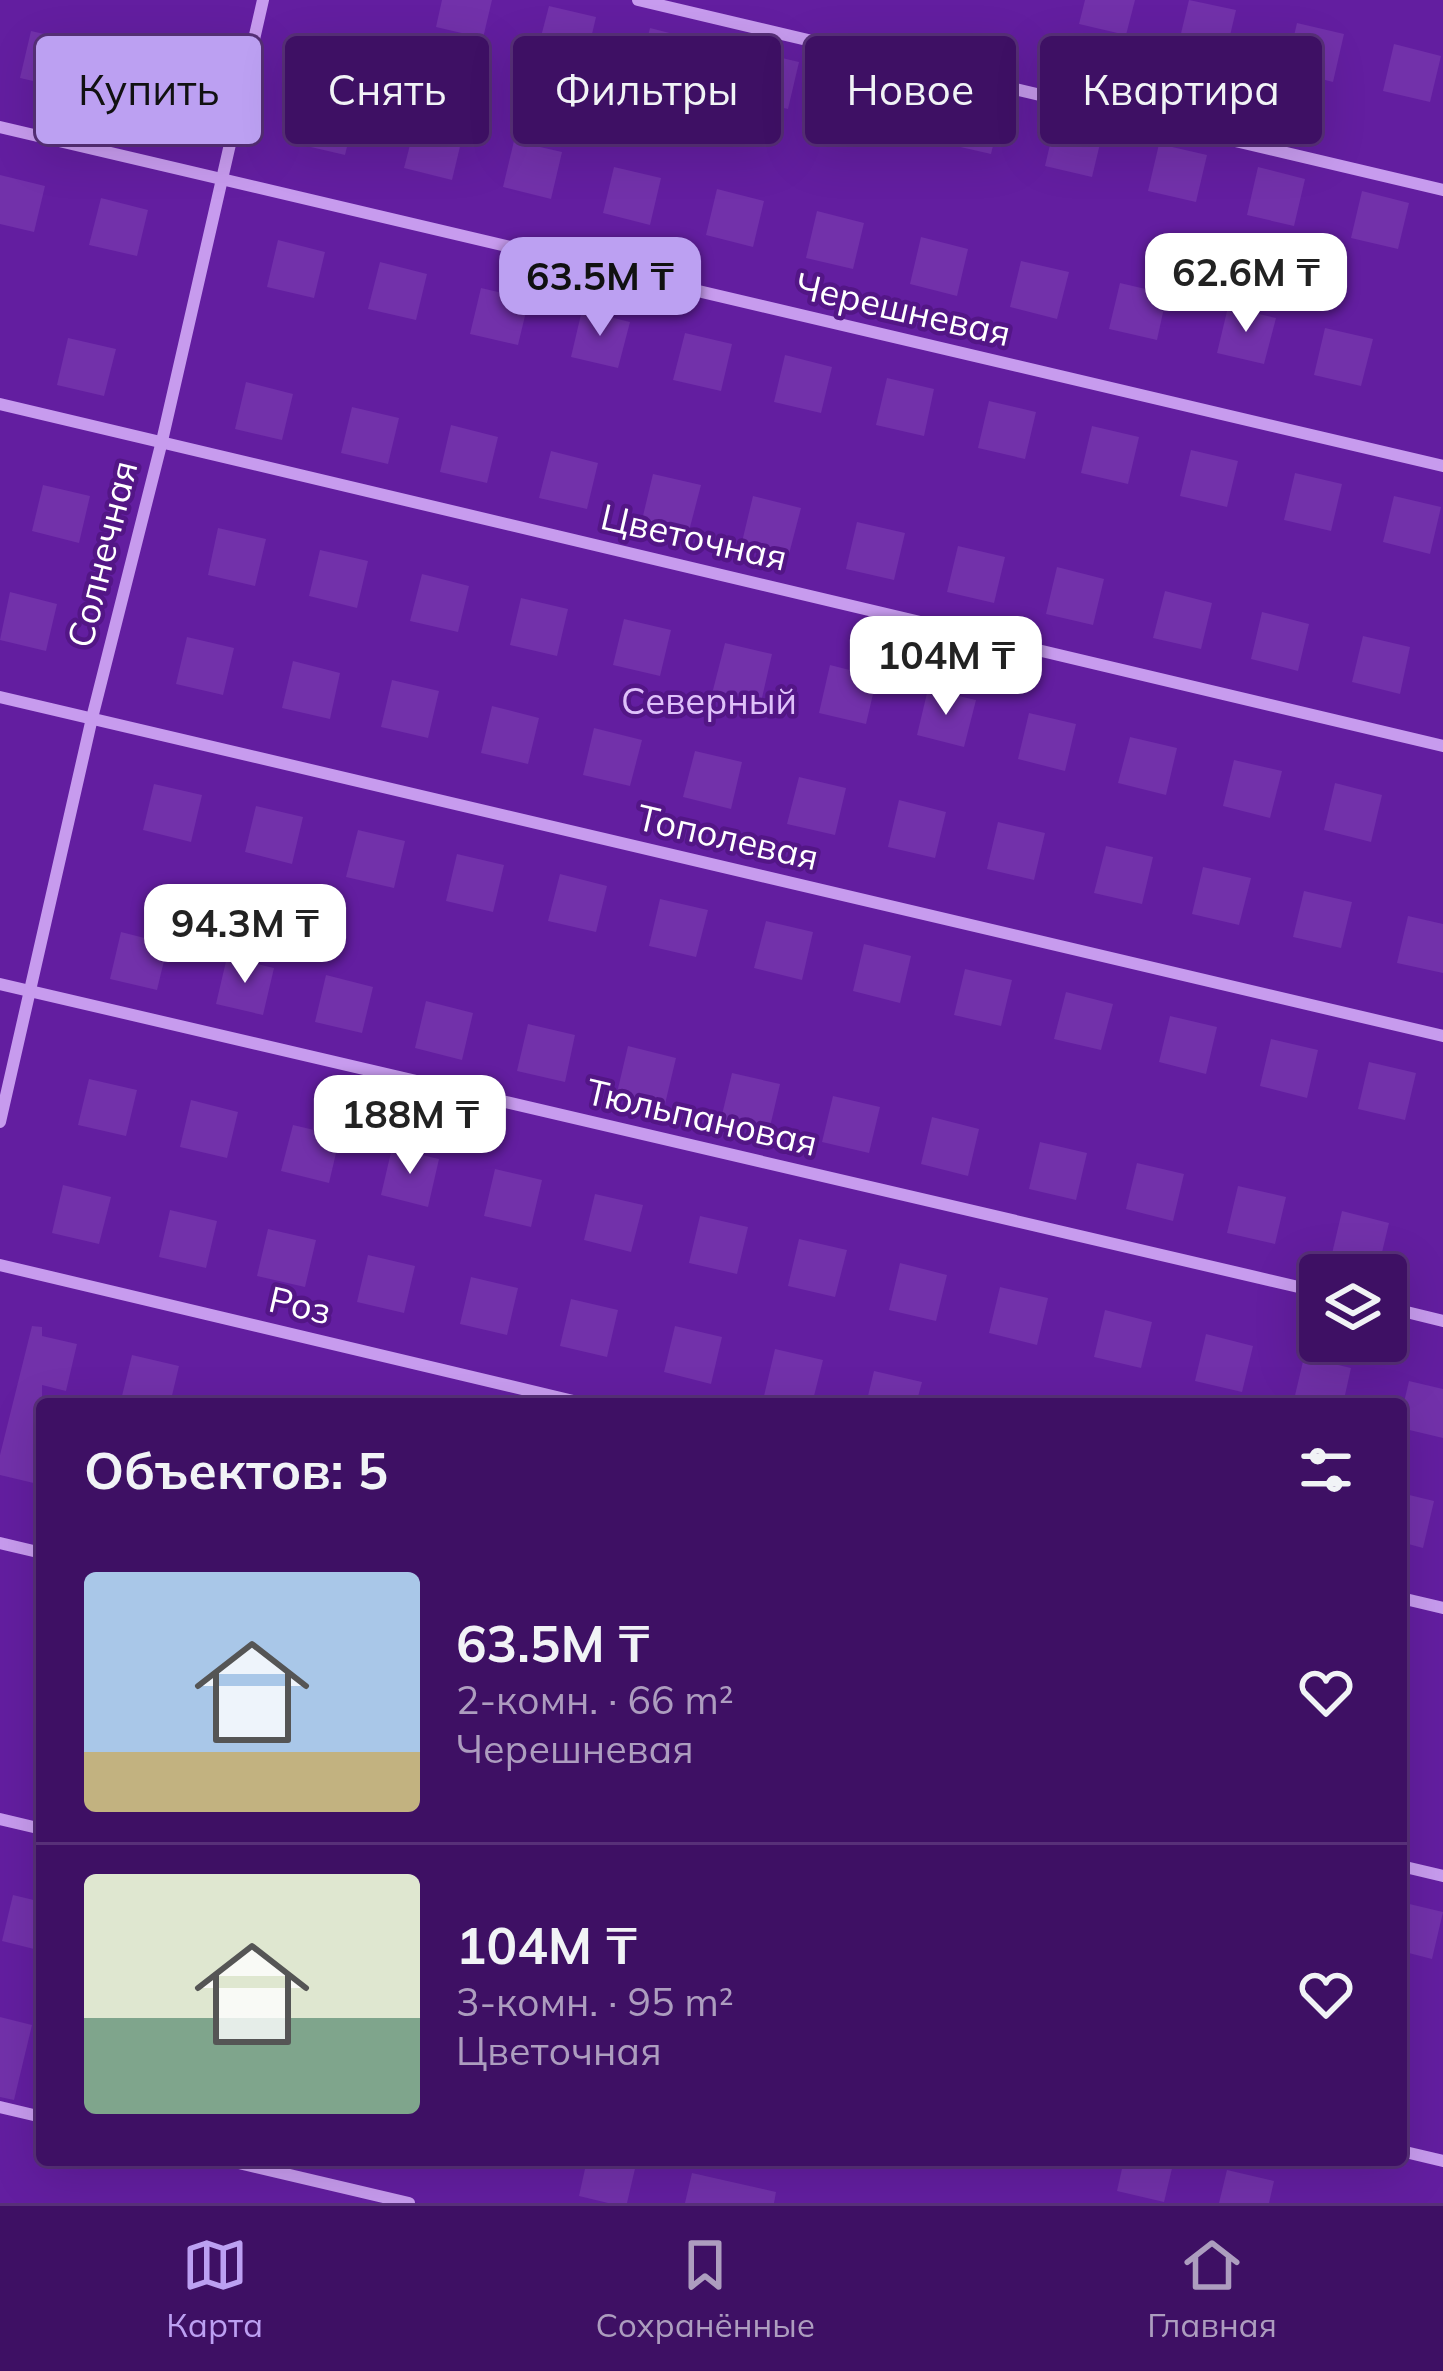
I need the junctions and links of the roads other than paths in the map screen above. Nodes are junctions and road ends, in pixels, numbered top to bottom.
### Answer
1 (263, 0) edge
2 (638, 0) edge
3 (0, 127) edge
4 (222, 180) junction
5 (1443, 190) edge
6 (0, 404) edge
7 (161, 441) junction
8 (1443, 466) edge
9 (0, 697) edge
10 (92, 718) junction
11 (1443, 746) edge
12 (0, 984) edge
13 (31, 992) junction
14 (1443, 1036) edge
15 (0, 1122) edge
16 (0, 1264) edge
17 (1299, 1287) edge
18 (1407, 1312) edge
19 (1443, 1321) edge
20 (561, 1398) edge
21 (0, 1543) edge
22 (36, 1552) edge
23 (1407, 1599) edge
24 (1443, 1608) edge
25 (0, 1819) edge
26 (36, 1828) edge
27 (1407, 1867) edge
28 (1443, 1876) edge
29 (0, 2107) edge
30 (36, 2116) edge
31 (1407, 2152) edge
32 (1443, 2161) edge
33 (252, 2166) edge
34 (409, 2203) edge

1 - 4 street, Солнечная
2 - 5 street
3 - 4 street, Черешневая
4 - 7 street, Солнечная
4 - 8 street, Черешневая
6 - 7 street, Цветочная
7 - 10 street, Солнечная
7 - 11 street, Цветочная
9 - 10 street, Тополевая
10 - 13 street, Солнечная
10 - 14 street, Тополевая
12 - 13 street, Тюльпановая
13 - 15 street, Солнечная
13 - 17 street, Тюльпановая
16 - 20 street, Роз
18 - 19 street
21 - 22 street
23 - 24 street
25 - 26 street
27 - 28 street
29 - 30 street
31 - 32 street
33 - 34 street

